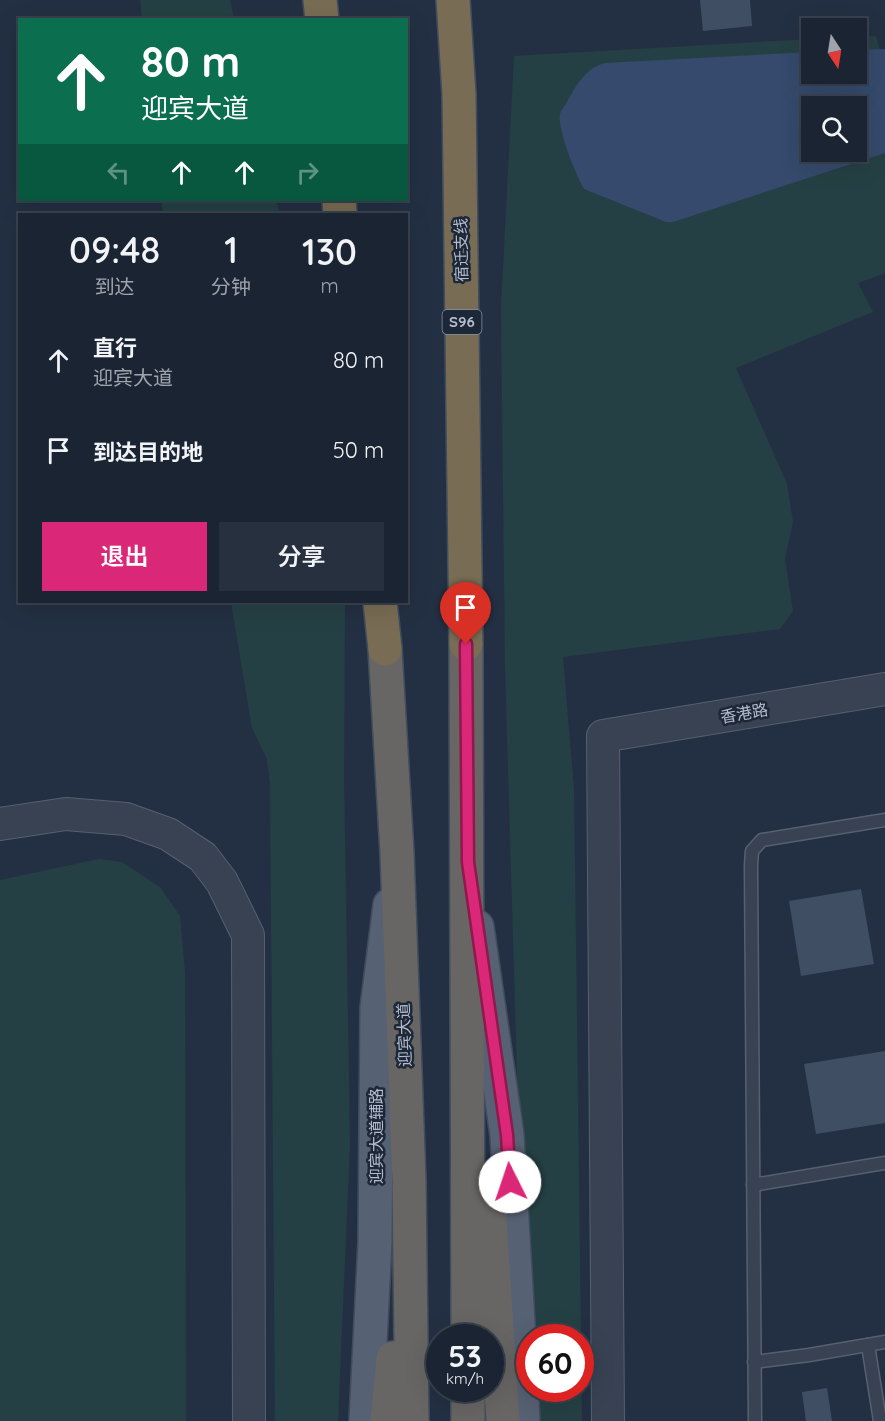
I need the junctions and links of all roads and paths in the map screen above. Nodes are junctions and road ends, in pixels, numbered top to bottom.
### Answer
1 (320, 0) edge
2 (453, 0) edge
3 (322, 18) edge
4 (380, 603) edge
5 (885, 689) edge
6 (885, 820) edge
7 (0, 824) edge
8 (397, 853) junction
9 (468, 862) junction
10 (885, 1162) edge
11 (409, 1180) junction
12 (753, 1185) junction
13 (468, 1324) edge
14 (885, 1342) edge
15 (868, 1345) junction
16 (754, 1362) junction
17 (468, 1402) edge
18 (249, 1421) edge
19 (366, 1421) edge
20 (387, 1421) edge
21 (412, 1421) edge
22 (468, 1421) edge
23 (503, 1421) edge
24 (523, 1421) edge
25 (608, 1421) edge
26 (755, 1421) edge
27 (880, 1421) edge

1 - 3 highway
2 - 9 highway, 宿迁支线 / S96
4 - 8 highway, 迎宾大道
5 - 25 street, 香港路
6 - 12 lane
7 - 18 street
8 - 11 highway, 迎宾大道
8 - 19 main road, 迎宾大道辅路
9 - 13 highway
9 - 23 highway
9 - 24 main road
10 - 12 lane
11 - 20 highway
11 - 21 highway, 迎宾大道
12 - 16 lane
14 - 15 lane
15 - 16 lane
15 - 27 lane
16 - 26 lane
17 - 22 highway

